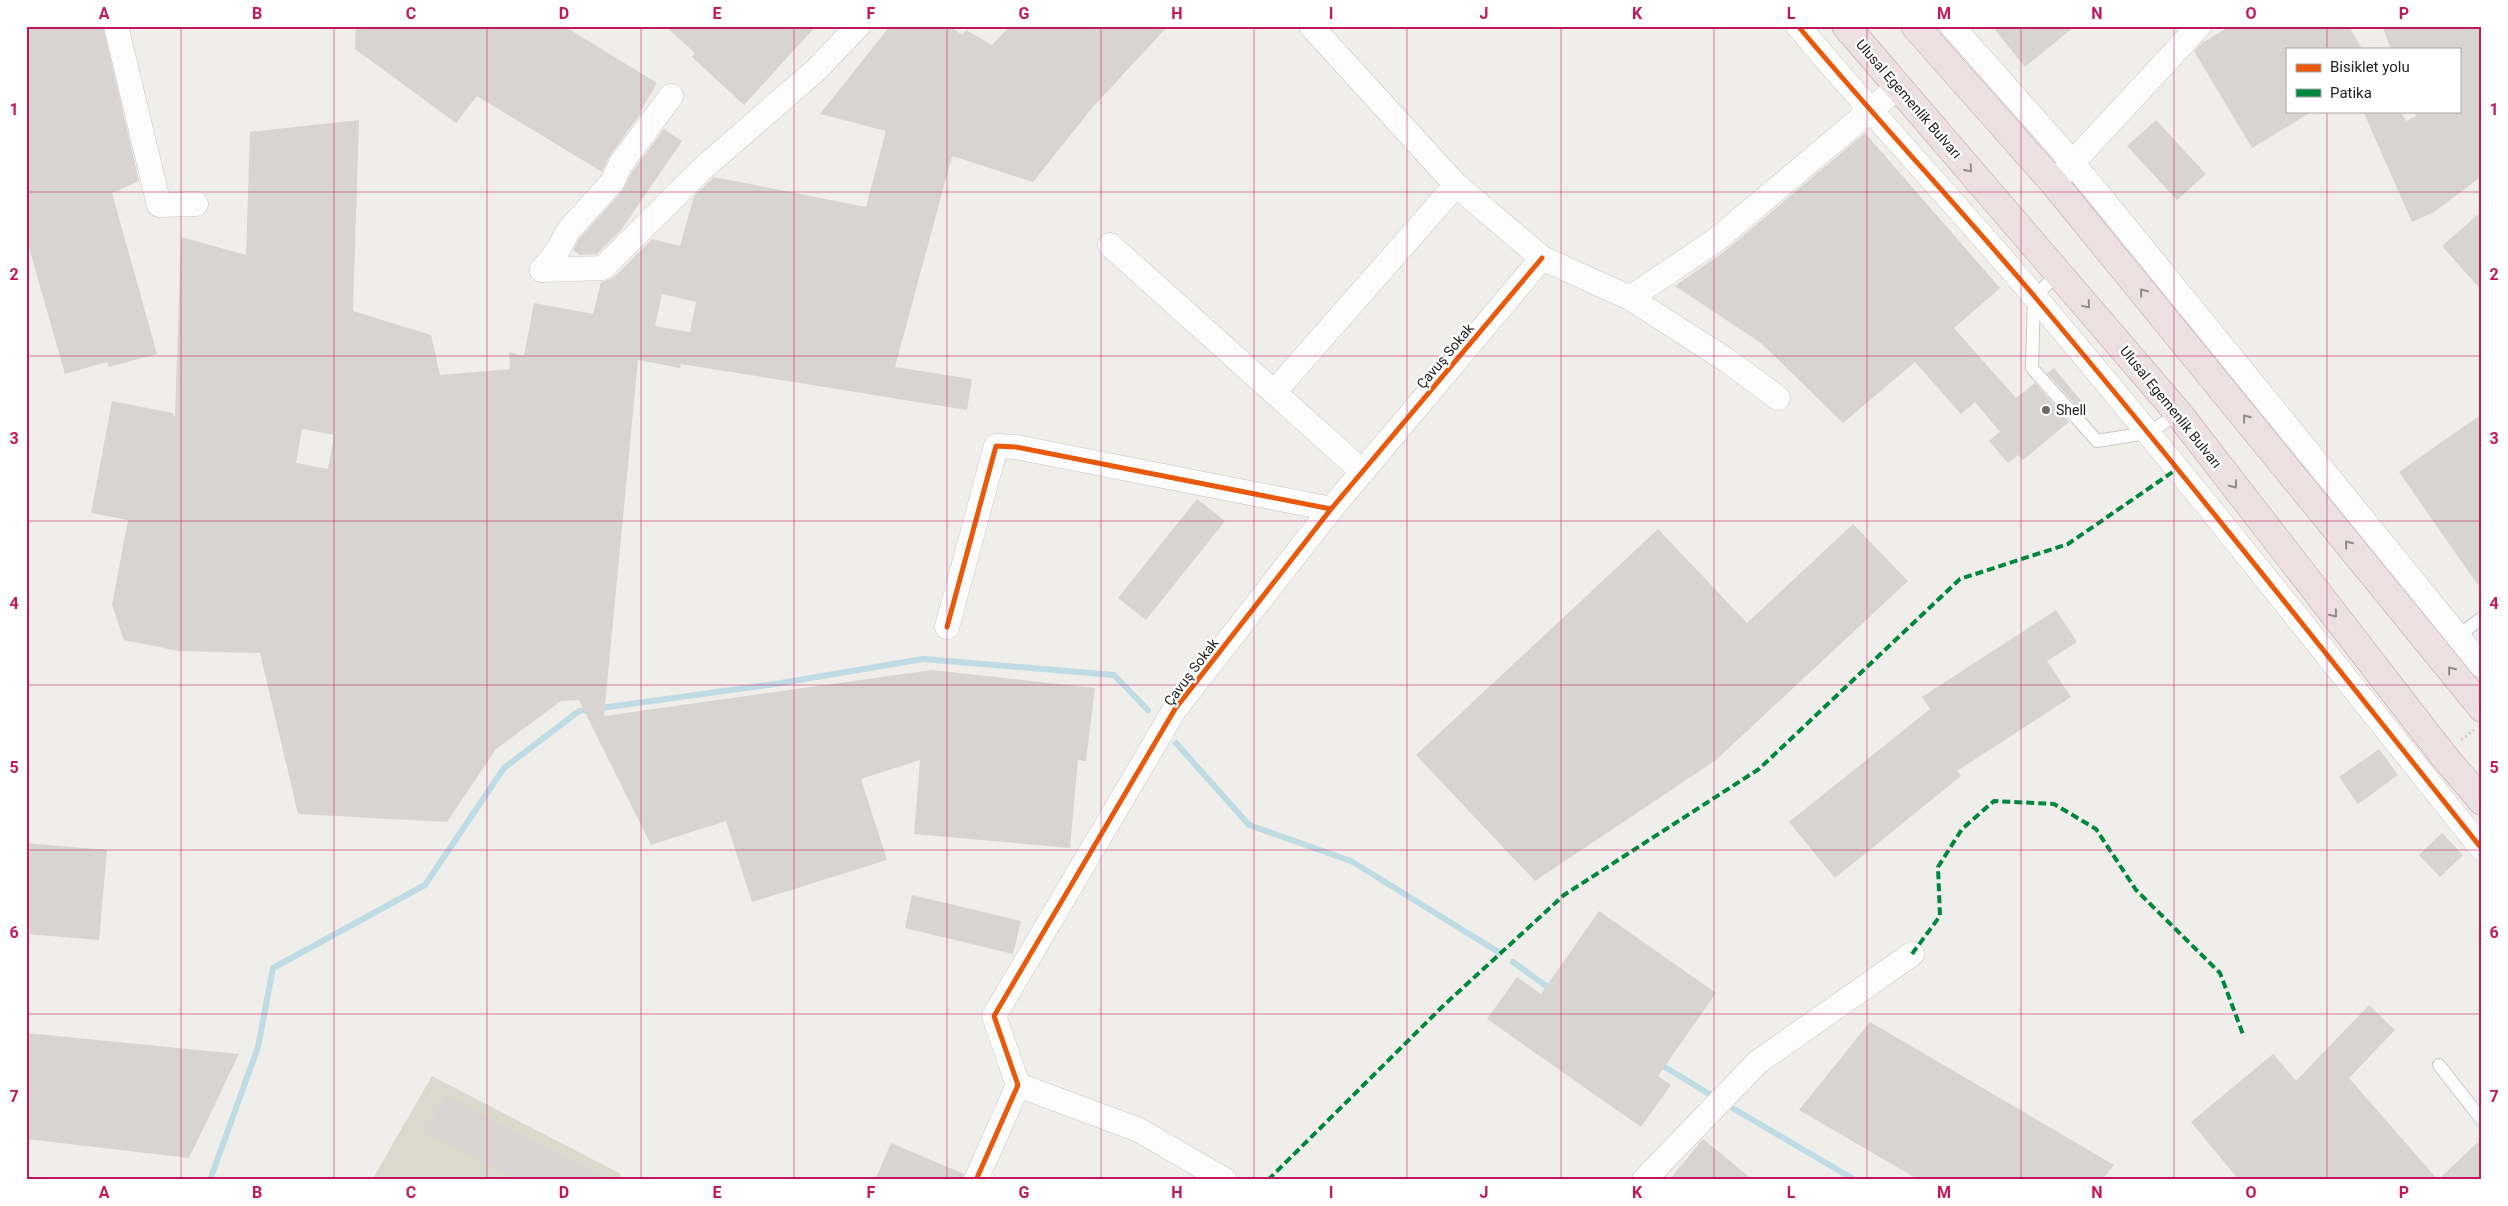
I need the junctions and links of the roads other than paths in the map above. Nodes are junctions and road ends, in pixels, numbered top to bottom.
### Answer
1 (116, 26) edge
2 (858, 26) edge
3 (1311, 26) edge
4 (1798, 26) edge
5 (1846, 26) edge
6 (1915, 26) edge
7 (1952, 26) edge
8 (2199, 26) edge
9 (1898, 87) junction
10 (672, 96) dead end
11 (1869, 110) junction
12 (2074, 164) junction
13 (2053, 182) junction
14 (1456, 185) junction
15 (196, 204) dead end
16 (1110, 245) dead end
17 (1542, 258) junction
18 (2060, 273) junction
19 (2034, 296) junction
20 (1630, 298) junction
21 (1275, 391) junction
22 (1778, 398) dead end
23 (2179, 414) junction
24 (2147, 433) junction
25 (1362, 472) junction
26 (1332, 509) junction
27 (2482, 618) edge
28 (947, 627) dead end
29 (2459, 635) junction
30 (2482, 666) edge
31 (2482, 708) edge
32 (2482, 801) edge
33 (2482, 849) edge
34 (1912, 954) dead end
35 (2439, 1065) dead end
36 (1018, 1085) junction
37 (2482, 1120) edge
38 (976, 1180) edge
39 (1225, 1180) edge
40 (1644, 1180) edge

1 - 15 street
2 - 10 street
3 - 14 street
4 - 11 street
5 - 9 highway, Ulusal Egemenlik Bulvarı
6 - 13 highway
7 - 12 street
8 - 12 street
9 - 11 street
9 -> 18 highway, Ulusal Egemenlik Bulvarı
11 - 19 street
11 - 20 street
12 - 13 street
12 - 29 street
31 -> 13 highway
14 - 17 street
14 - 21 street
16 - 21 street
17 - 20 street
17 - 25 street, Çavuş Sokak
18 - 19 lane
18 -> 23 highway, Ulusal Egemenlik Bulvarı
19 - 24 street
19 - 24 lane
20 - 22 street
21 - 25 street
23 - 24 lane
23 -> 32 highway, Ulusal Egemenlik Bulvarı
24 - 33 street
25 - 26 street, Çavuş Sokak
26 - 28 street
26 - 36 street, Çavuş Sokak
27 - 29 lane
29 - 30 street
34 - 40 street
35 - 37 lane
36 - 38 street
36 - 39 street

